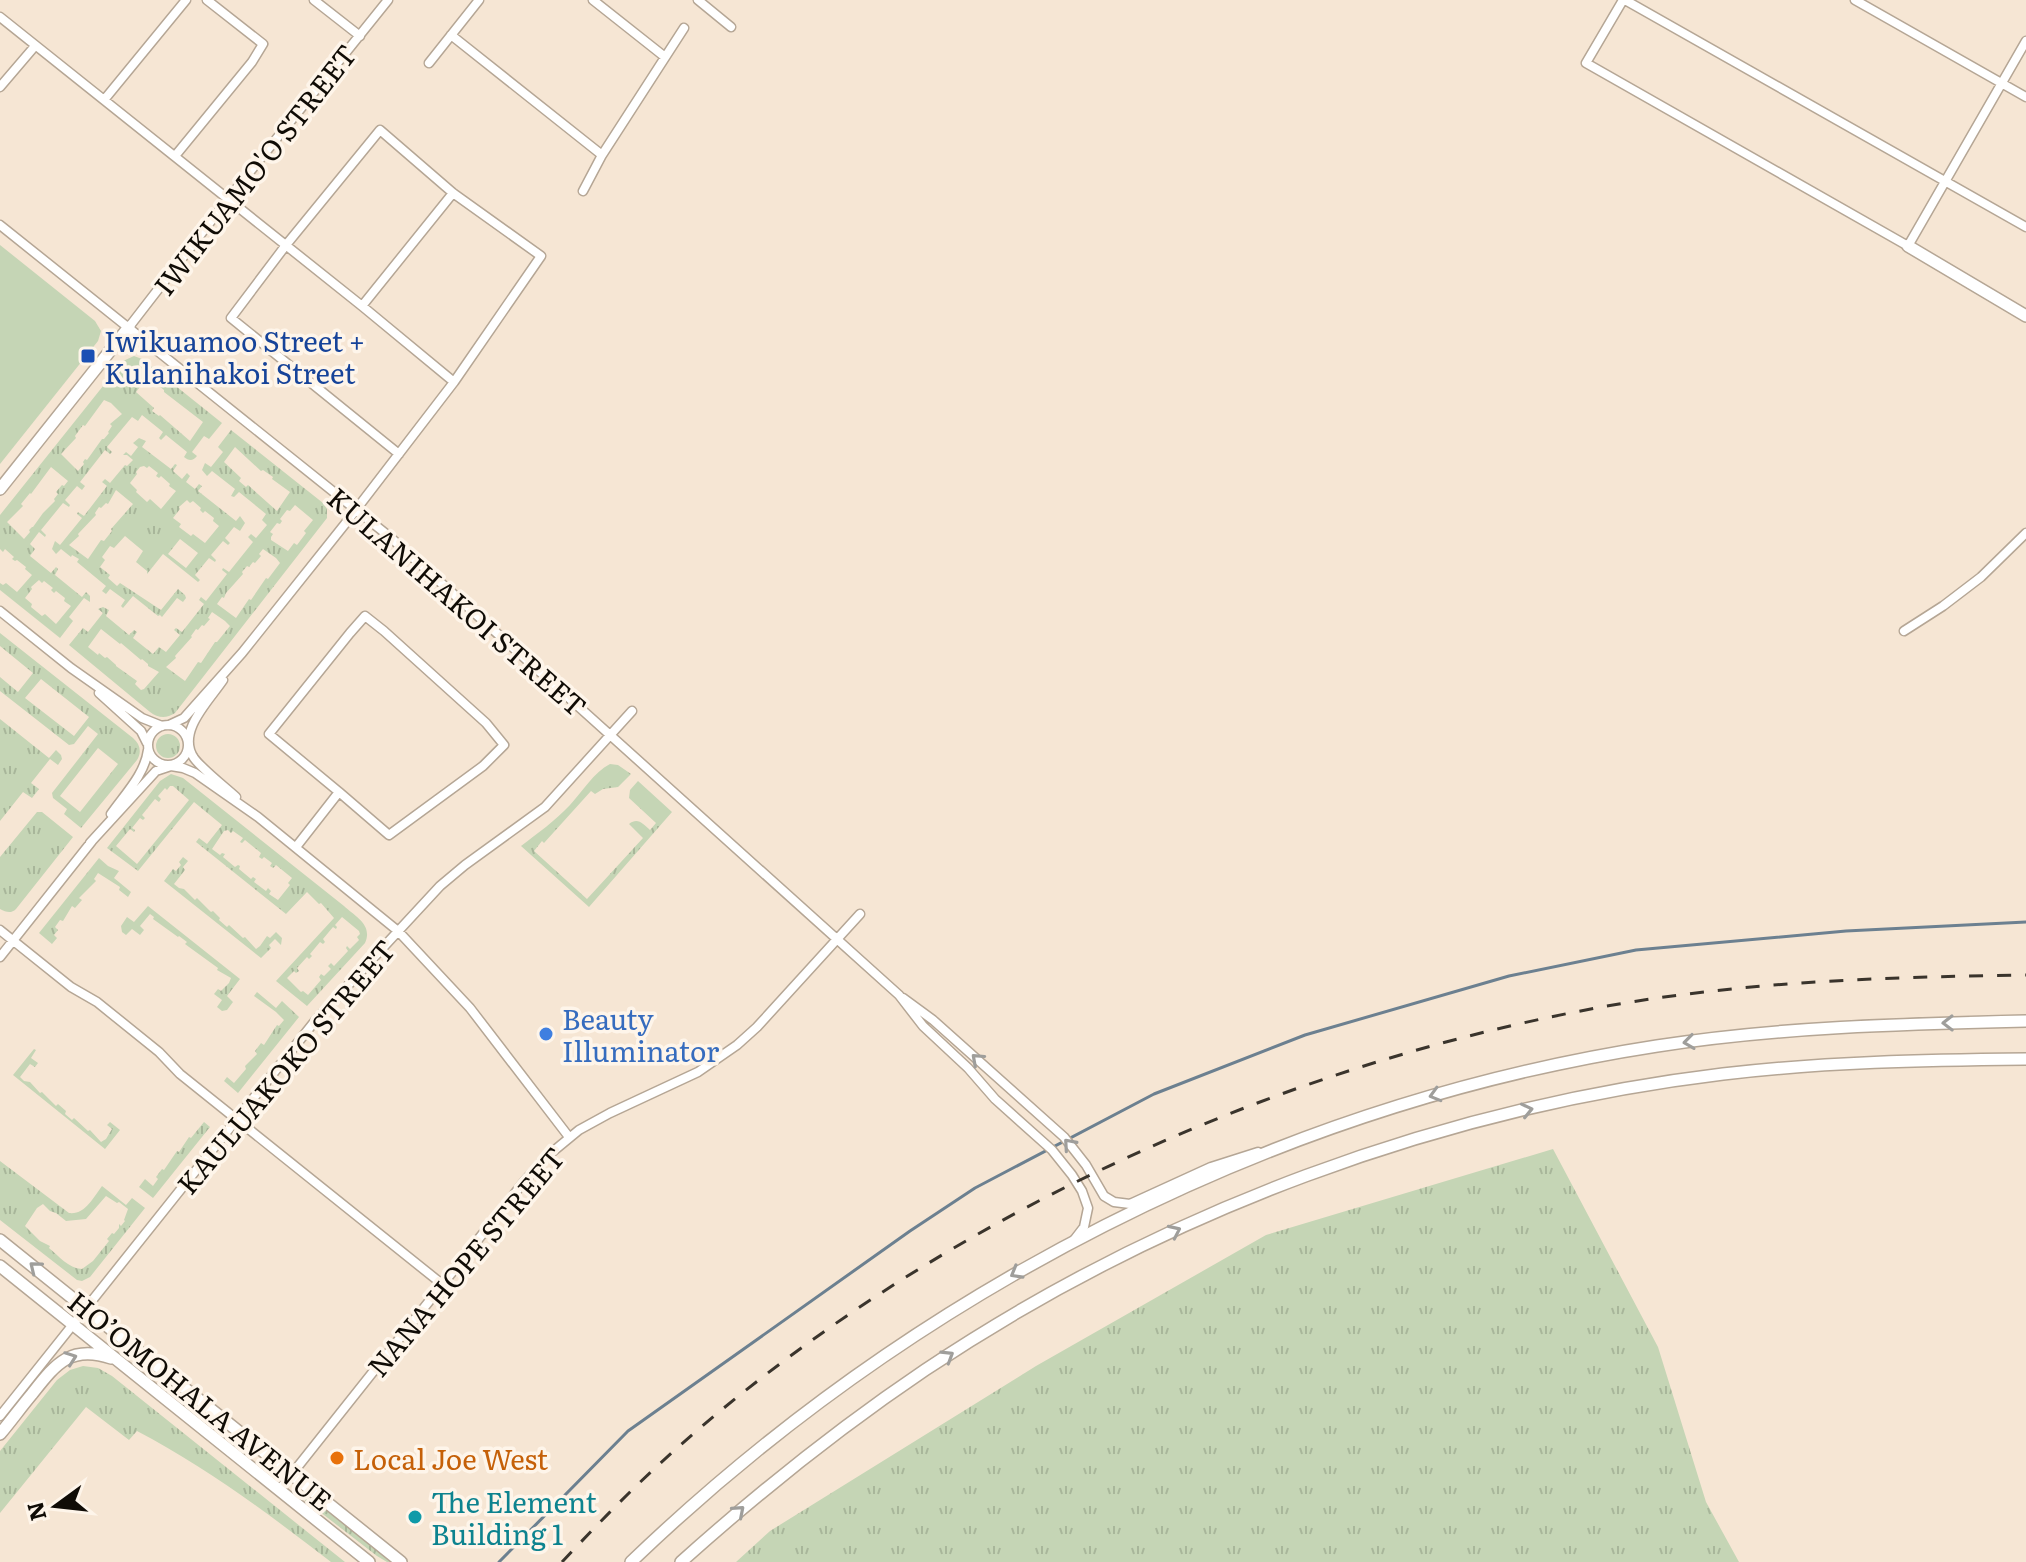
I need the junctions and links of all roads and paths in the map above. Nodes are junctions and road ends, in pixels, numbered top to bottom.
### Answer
1 (186, 0) edge
2 (207, 0) edge
3 (314, 0) edge
4 (388, 0) edge
5 (479, 0) edge
6 (593, 0) edge
7 (698, 0) edge
8 (1624, 0) edge
9 (1855, 0) edge
10 (0, 17) edge
11 (731, 27) dead end
12 (684, 28) dead end
13 (451, 35) junction
14 (360, 36) junction
15 (2026, 41) edge
16 (35, 46) junction
17 (665, 57) junction
18 (429, 63) dead end
19 (2003, 83) junction
20 (0, 87) edge
21 (2026, 97) edge
22 (104, 100) junction
23 (602, 155) junction
24 (175, 156) junction
25 (1946, 183) junction
26 (583, 191) dead end
27 (453, 193) junction
28 (228, 199) junction
29 (0, 225) edge
30 (2026, 227) edge
31 (286, 245) junction
32 (1908, 246) junction
33 (362, 306) junction
34 (2026, 316) edge
35 (129, 327) junction
36 (454, 382) junction
37 (399, 454) junction
38 (0, 489) edge
39 (356, 510) junction
40 (2026, 533) edge
41 (0, 611) edge
42 (1904, 631) dead end
43 (242, 653) junction
44 (71, 668) junction
45 (632, 711) dead end
46 (166, 725) junction
47 (611, 735) junction
48 (189, 744) junction
49 (148, 746) junction
50 (171, 766) junction
51 (339, 792) junction
52 (258, 817) junction
53 (90, 843) junction
54 (296, 847) junction
55 (860, 914) dead end
56 (0, 930) edge
57 (398, 931) junction
58 (836, 939) junction
59 (13, 941) junction
60 (0, 957) edge
61 (899, 995) junction
62 (2026, 1021) edge
63 (2026, 1059) edge
64 (237, 1119) junction
65 (569, 1137) junction
66 (1302, 1140) junction
67 (0, 1240) edge
68 (1063, 1247) junction
69 (0, 1266) edge
70 (442, 1284) junction
71 (86, 1308) junction
72 (73, 1325) junction
73 (125, 1366) junction
74 (0, 1416) edge
75 (0, 1434) edge
76 (292, 1473) junction
77 (280, 1489) junction
78 (369, 1562) edge
79 (401, 1562) edge
80 (631, 1562) edge
81 (681, 1562) edge

1 - 22 street
2 - 24 street
3 - 14 street
4 - 14 street, IWIKUAMO'O STREET
5 - 13 street
6 - 17 street
7 - 11 street
8 - 25 street
8 - 32 street
9 - 19 street
10 - 16 street
12 - 17 street
13 - 18 street
13 - 23 street
14 - 28 street, IWIKUAMO'O STREET
15 - 19 street
16 - 20 street
16 - 22 street
17 - 23 street
19 - 21 street
19 - 25 street
22 - 24 street
23 - 26 street
24 - 28 street
25 - 30 street
25 - 32 street
27 - 31 street
27 - 33 street
27 - 36 street
28 - 31 street
28 - 35 street, IWIKUAMO'O STREET
29 - 35 street, KULANIHAKOI STREET
31 - 33 street
31 - 37 street
32 - 34 main road
33 - 36 street
35 - 38 main road, IWIKUAMO'O STREET
35 - 39 street, KULANIHAKOI STREET
36 - 37 street
37 - 39 street
39 - 43 street
39 - 47 street, KULANIHAKOI STREET
40 - 42 street
41 - 44 street
43 - 46 street
43 - 48 street
44 - 46 street
44 - 49 street
45 - 47 street, KAULUAKOKO STREET
46 - 48 street
46 - 49 street
47 - 57 street, KAULUAKOKO STREET
47 - 58 street, KULANIHAKOI STREET
48 - 50 street
48 - 52 street
49 - 50 street
49 - 53 street
50 - 52 street
50 - 53 street
51 - 51 street
51 - 54 street
52 - 54 street
53 - 59 street
54 - 57 street
55 - 58 street, NANA HOPE STREET
56 - 59 street
57 - 64 street, KAULUAKOKO STREET
57 - 65 street
58 - 61 street, KULANIHAKOI STREET
58 - 65 street, NANA HOPE STREET
59 - 60 street
59 - 64 street
66 -> 61 street, KULANIHAKOI STREET
61 - 68 street, KULANIHAKOI STREET
62 -> 66 main road
81 -> 63 main road
64 - 70 street
64 - 71 street, KAULUAKOKO STREET
65 - 70 street, NANA HOPE STREET
66 - 68 main road
71 -> 67 main road, HO’OMOHALA AVENUE
68 -> 80 main road
69 - 72 main road, HO’OMOHALA AVENUE
70 - 76 street, NANA HOPE STREET
71 - 72 street, KAULUAKOKO STREET
71 - 76 main road, HO’OMOHALA AVENUE
72 - 73 main road, HO’OMOHALA AVENUE
72 - 74 street, KAULUAKOKO STREET
75 -> 73 main road
73 - 77 main road, HO’OMOHALA AVENUE
76 - 77 street, NANA HOPE STREET
76 - 79 main road, HO’OMOHALA AVENUE
77 - 78 main road, HO’OMOHALA AVENUE

